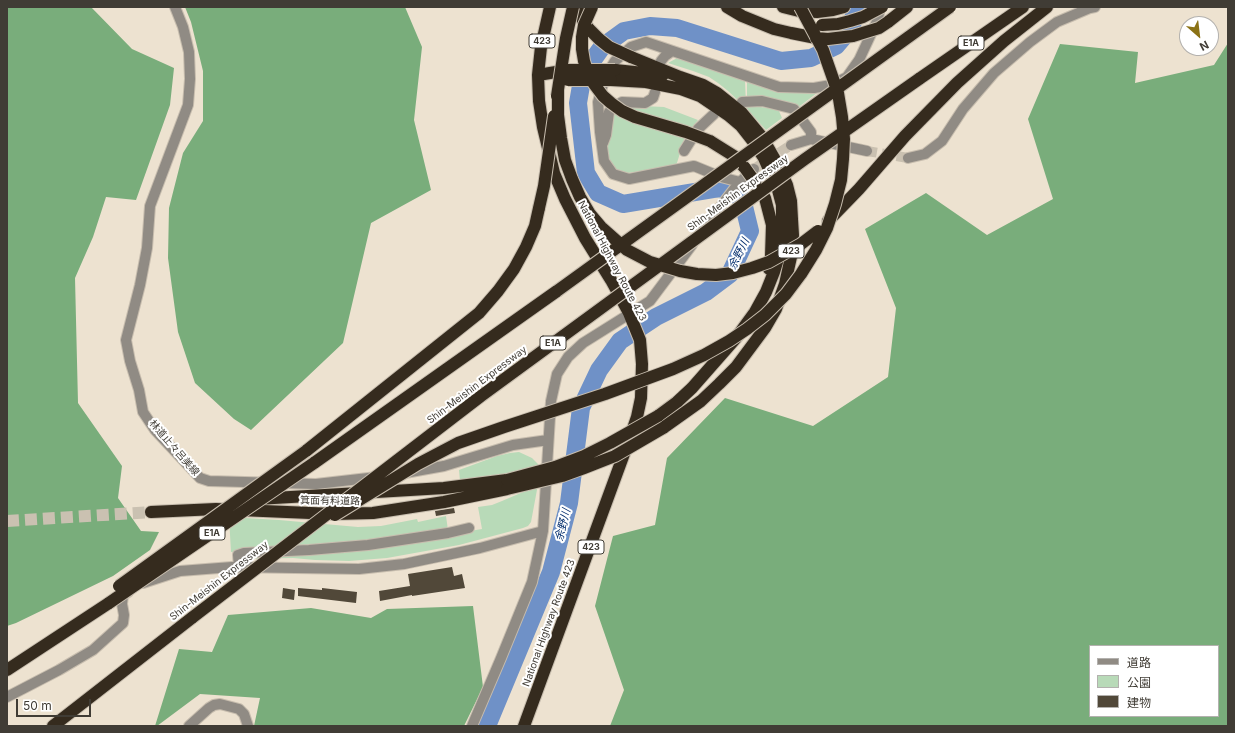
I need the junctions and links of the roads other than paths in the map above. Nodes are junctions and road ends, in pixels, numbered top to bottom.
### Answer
1 (175, 7) edge
2 (550, 7) edge
3 (573, 7) edge
4 (579, 7) edge
5 (592, 7) edge
6 (727, 7) edge
7 (776, 7) edge
8 (782, 7) edge
9 (800, 7) edge
10 (881, 7) edge
11 (907, 7) edge
12 (950, 7) edge
13 (1023, 7) edge
14 (1047, 7) edge
15 (1095, 7) edge
16 (838, 9) edge
17 (672, 51) junction
18 (661, 61) dead end
19 (538, 75) junction
20 (613, 75) junction
21 (680, 78) junction
22 (558, 89) junction
23 (655, 92) dead end
24 (742, 102) dead end
25 (714, 114) dead end
26 (811, 140) junction
27 (791, 145) tunnel mouth
28 (602, 146) junction
29 (684, 151) dead end
30 (867, 151) tunnel mouth
31 (908, 158) tunnel mouth
32 (749, 168) junction
33 (739, 183) junction
34 (755, 312) junction
35 (629, 314) junction
36 (548, 440) junction
37 (507, 485) junction
38 (470, 528) dead end
39 (543, 531) junction
40 (294, 538) junction
41 (236, 567) junction
42 (107, 600) junction
43 (7, 667) edge
44 (7, 670) edge
45 (7, 697) edge
46 (53, 726) edge
47 (189, 726) edge
48 (248, 726) edge
49 (472, 726) edge
50 (524, 726) edge

1 - 36 street, 林道止々呂美線
2 - 19 highway, National Highway Route 423 / 423
3 - 22 highway, bridge
4 - 21 highway, bridge
5 - 32 highway, bridge
6 - 11 highway, bridge
7 - 10 highway, bridge
8 - 16 highway
9 - 40 highway, bridge
10 - 17 street
12 - 42 highway, E1A, bridge
13 - 40 highway, Shin-Meishin Expressway / E1A, bridge
14 - 22 highway, bridge
15 - 31 street
17 - 18 street
17 - 28 street
19 - 20 highway, 423, bridge
19 - 35 highway, National Highway Route 423 / 423
20 - 21 highway, 423
20 - 34 highway, 423
21 - 37 highway, 423, bridge
22 - 42 highway, bridge
23 - 28 street
24 - 26 street
25 - 29 street
26 - 27 street
26 - 30 street
28 - 33 street
32 - 33 street
32 - 34 highway, bridge
33 - 35 street
34 - 37 highway, 423, bridge
35 - 36 street
35 - 50 highway, National Highway Route 423 / 423
36 - 39 street
37 - 37 highway, 箕面有料道路 / 423
38 - 41 street
39 - 41 street
39 - 49 street
40 - 46 highway, Shin-Meishin Expressway / E1A, bridge
41 - 45 street
42 - 43 highway
42 - 44 highway, E1A
47 - 48 street

